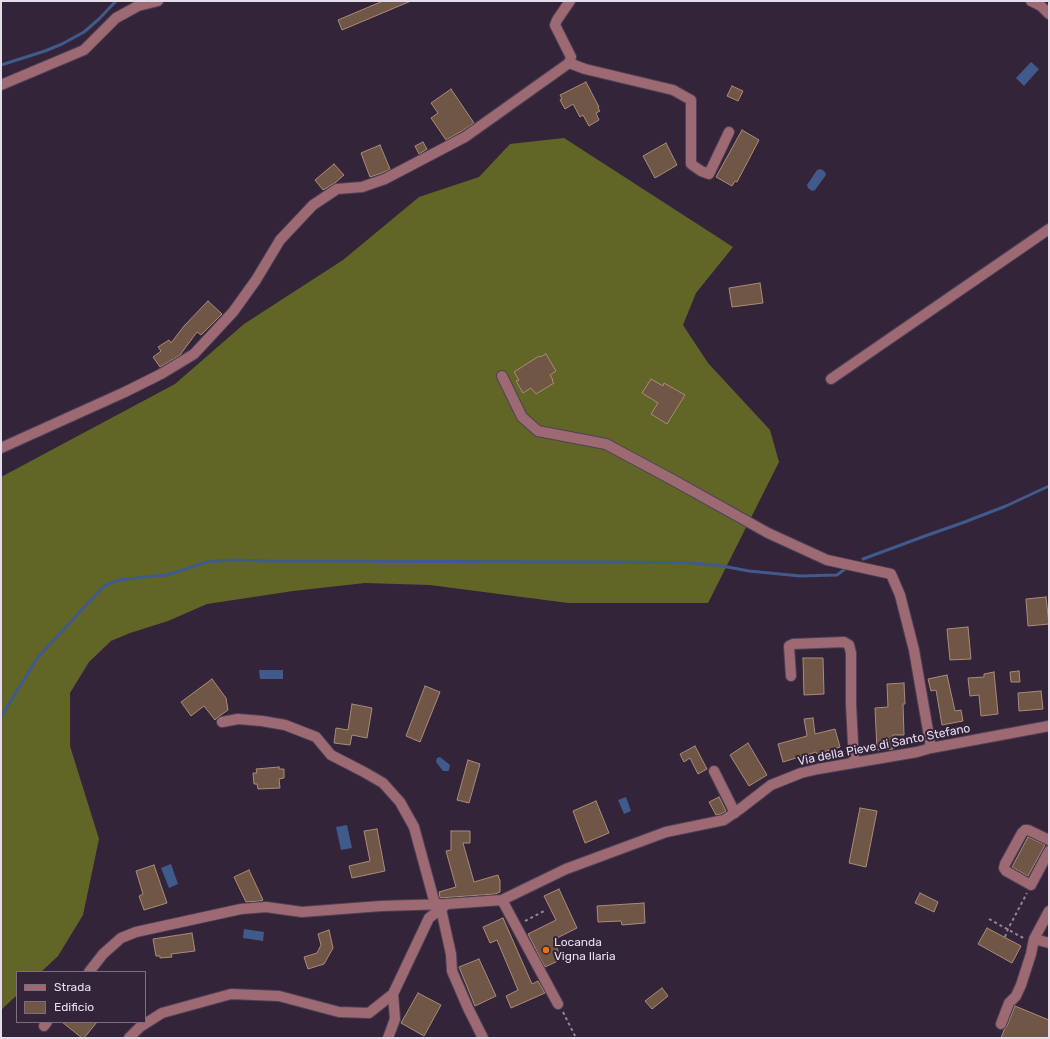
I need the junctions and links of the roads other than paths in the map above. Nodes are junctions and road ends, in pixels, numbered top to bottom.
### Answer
1 (158, 1) edge
2 (570, 1) edge
3 (1031, 1) edge
4 (1049, 14) edge
5 (569, 63) junction
6 (1, 85) edge
7 (729, 132) dead end
8 (1049, 229) edge
9 (502, 376) dead end
10 (831, 379) dead end
11 (1, 448) edge
12 (791, 676) dead end
13 (222, 722) dead end
14 (1049, 726) edge
15 (931, 748) junction
16 (854, 763) junction
17 (714, 771) dead end
18 (735, 813) junction
19 (1049, 840) edge
20 (1049, 851) edge
21 (502, 900) junction
22 (441, 906) junction
23 (1049, 911) edge
24 (1034, 939) junction
25 (1049, 943) edge
26 (90, 971) edge
27 (393, 994) junction
28 (558, 1004) road end
29 (1001, 1024) dead end
30 (129, 1038) edge
31 (388, 1038) edge
32 (483, 1038) edge

1 - 6 street
2 - 5 street
3 - 4 street
5 - 7 street
5 - 11 street
8 - 10 street
9 - 15 street
12 - 16 street
13 - 22 street
14 - 15 street, Via della Pieve di Santo Stefano
15 - 16 street, Via della Pieve di Santo Stefano
16 - 18 street, Via della Pieve di Santo Stefano
17 - 18 street
18 - 21 street, Via della Pieve di Santo Stefano
19 - 20 street
21 - 22 street, Via della Pieve di Santo Stefano
21 - 28 street
22 - 26 street, Via della Pieve di Santo Stefano
22 - 27 street
22 - 32 street
23 - 24 street
24 - 25 street
24 - 29 street
27 - 30 street
27 - 31 street

